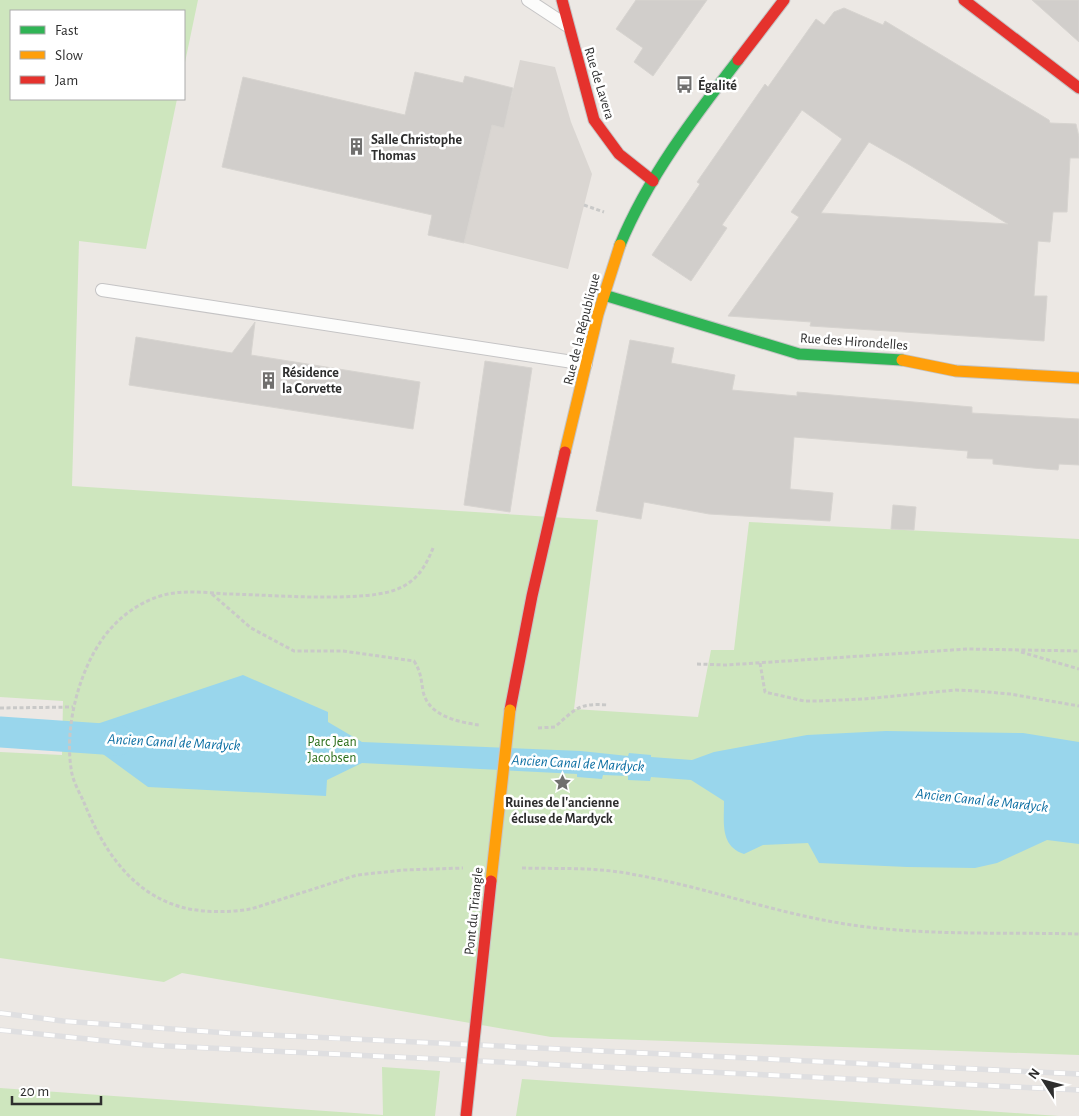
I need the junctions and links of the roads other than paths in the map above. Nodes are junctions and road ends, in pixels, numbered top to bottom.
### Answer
1 (528, 0) edge
2 (562, 0) edge
3 (784, 0) edge
4 (964, 0) edge
5 (568, 26) junction
6 (1079, 88) edge
7 (653, 181) junction
8 (102, 290) dead end
9 (604, 295) junction
10 (586, 364) junction
11 (1079, 378) edge
12 (510, 710) joint
13 (466, 1116) edge

1 - 5 lane
2 - 5 street, Rue de Lavera
3 - 7 street, Rue de la République
4 - 6 street
5 - 7 street, Rue de Lavera
7 - 9 street, Rue de la République
8 - 10 lane
9 - 10 street, Rue de la République
9 - 11 street, Rue des Hirondelles
10 - 12 street, Rue de la République
12 - 13 street, Pont du Triangle, bridge

